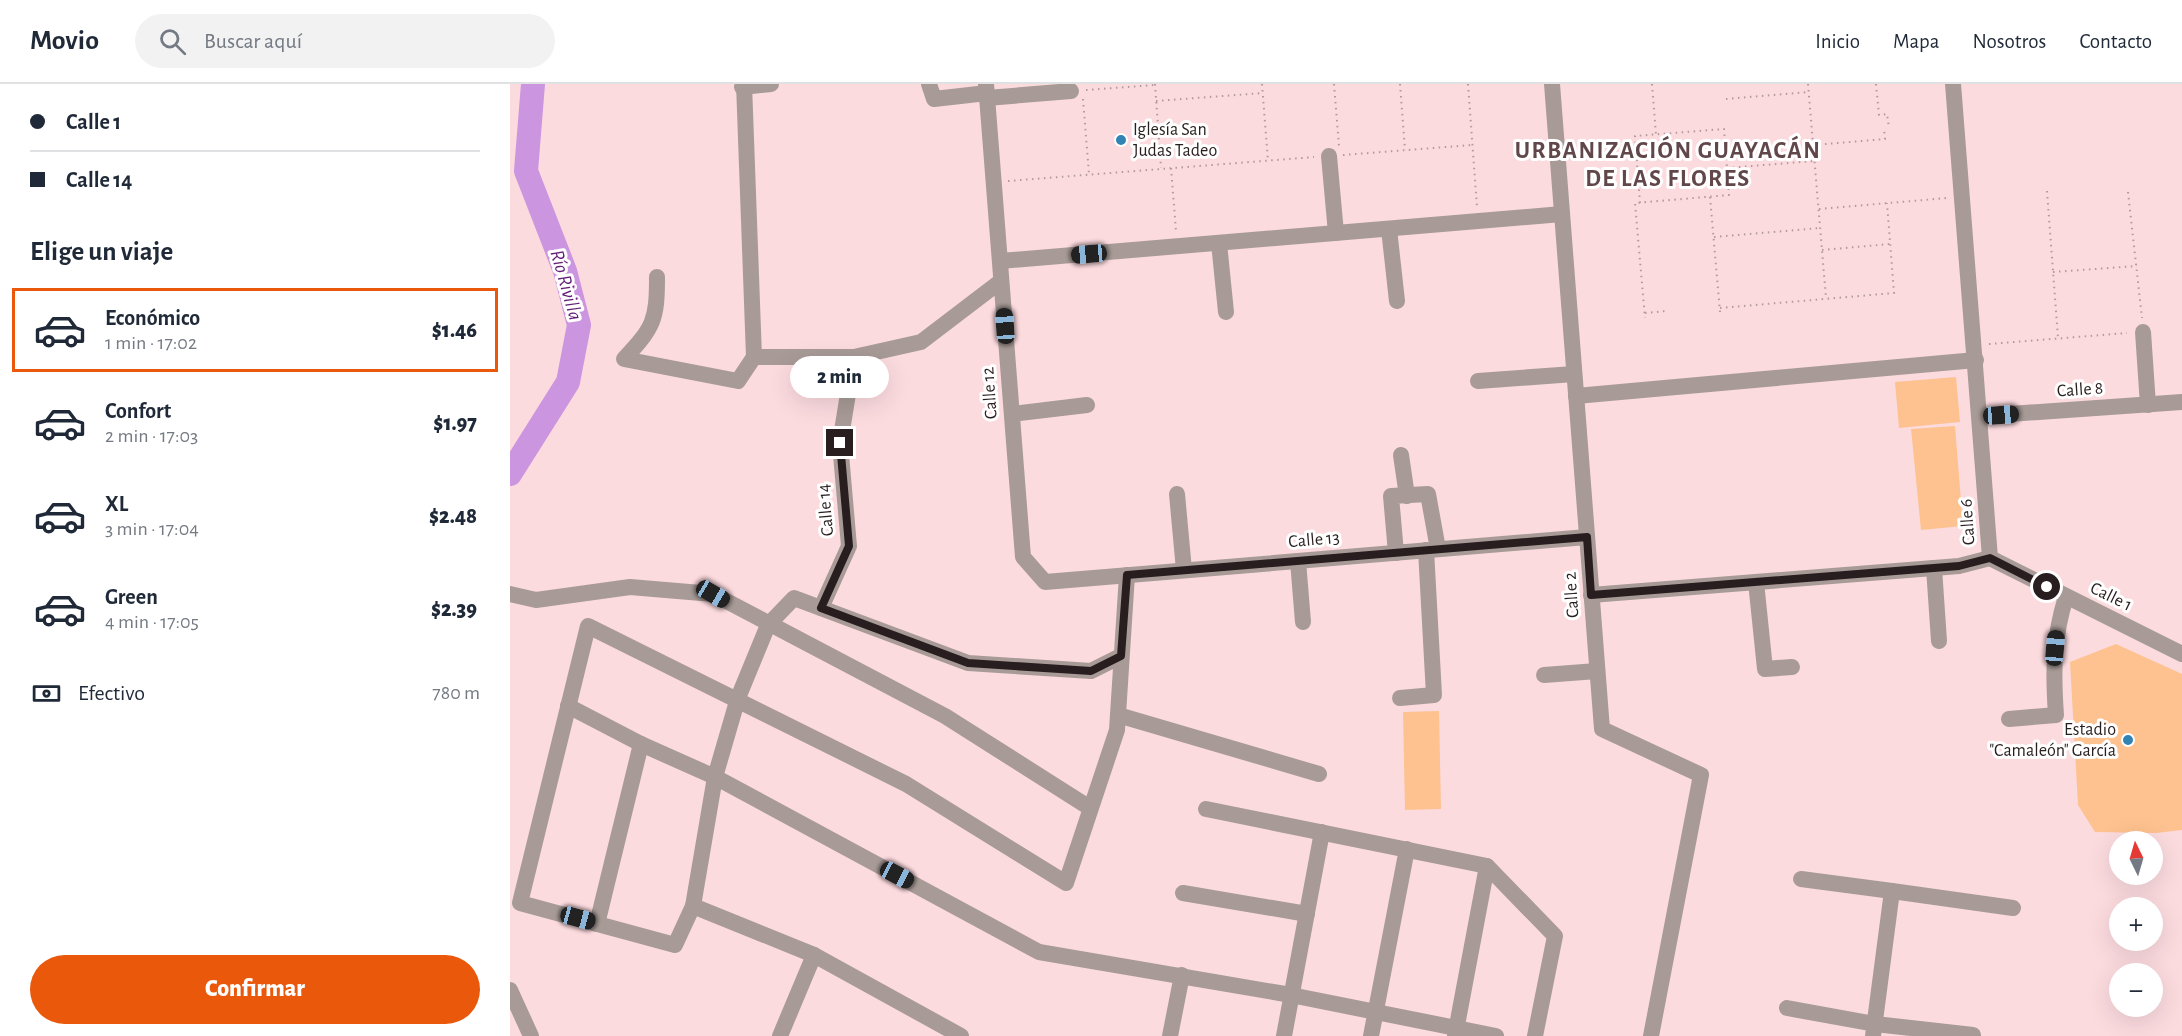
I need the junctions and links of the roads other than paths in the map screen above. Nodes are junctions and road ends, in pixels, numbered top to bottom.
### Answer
1 (771, 84) edge
2 (929, 84) edge
3 (1552, 84) edge
4 (1953, 84) edge
5 (743, 85) edge
6 (1071, 91) dead end
7 (986, 92) edge
8 (1329, 156) road end
9 (1562, 214) junction
10 (1389, 229) junction
11 (1336, 233) junction
12 (1219, 243) junction
13 (1000, 261) junction
14 (657, 277) dead end
15 (1001, 281) junction
16 (1397, 301) dead end
17 (1226, 312) dead end
18 (2143, 332) road end
19 (1975, 353) junction
20 (754, 357) junction
21 (854, 357) junction
22 (1574, 374) junction
23 (1478, 381) dead end
24 (1576, 396) junction
25 (2182, 402) edge
26 (1087, 405) dead end
27 (2148, 405) junction
28 (1012, 414) junction
29 (1980, 416) junction
30 (1401, 455) dead end
31 (1177, 494) dead end
32 (1407, 496) junction
33 (1587, 537) junction
34 (1432, 550) junction
35 (1396, 553) junction
36 (1990, 558) junction
37 (1298, 561) junction
38 (1934, 568) junction
39 (1184, 570) junction
40 (1127, 575) junction
41 (1045, 582) joint
42 (1755, 582) junction
43 (510, 594) edge
44 (1591, 595) junction
45 (2066, 597) junction
46 (821, 608) junction
47 (1303, 622) dead end
48 (768, 625) junction
49 (1939, 641) dead end
50 (2182, 654) edge
51 (1121, 656) junction
52 (1792, 667) dead end
53 (1597, 671) junction
54 (1544, 675) dead end
55 (738, 698) junction
56 (1400, 698) dead end
57 (568, 706) junction
58 (1118, 715) junction
59 (2010, 718) dead end
60 (641, 744) junction
61 (1319, 774) dead end
62 (715, 777) junction
63 (1090, 808) junction
64 (1206, 809) dead end
65 (1322, 832) junction
66 (1407, 849) junction
67 (1487, 866) junction
68 (1801, 879) dead end
69 (1892, 891) junction
70 (1183, 893) dead end
71 (515, 904) edge
72 (693, 906) junction
73 (2013, 908) dead end
74 (1307, 914) junction
75 (597, 924) junction
76 (814, 955) junction
77 (1182, 975) junction
78 (510, 990) edge
79 (1291, 995) junction
80 (1787, 1008) dead end
81 (1376, 1012) junction
82 (934, 1029) edge
83 (1874, 1030) edge
84 (1455, 1032) edge
85 (1973, 1035) edge
86 (531, 1036) edge
87 (780, 1036) edge
88 (961, 1036) edge
89 (1170, 1036) edge
90 (1284, 1036) edge
91 (1371, 1036) edge
92 (1496, 1036) edge
93 (1535, 1036) edge
94 (1651, 1036) edge

1 - 5 street
2 - 7 street
3 - 9 street, Calle 2
4 - 19 street, Calle 6
5 - 20 street
6 - 7 street
7 - 13 street, Calle 12
8 - 11 street
9 - 10 street
9 - 22 street, Calle 2
10 - 11 street
10 - 16 street
11 - 12 street
12 - 13 street
12 - 17 street
13 - 15 street, Calle 12
14 - 20 street
15 - 21 street
15 - 28 street, Calle 12
18 - 27 street
19 - 24 street
19 - 29 street, Calle 6
20 - 21 street
21 - 46 street, Calle 14
22 - 23 street
22 - 24 street, Calle 2
24 - 33 street, Calle 2
25 - 27 street, Calle 8
26 - 28 street
27 - 29 street, Calle 8
28 - 41 street, Calle 12
29 - 36 street, Calle 6
30 - 32 street
31 - 39 street
32 - 34 street
32 - 35 street
33 - 34 street, Calle 13
33 - 44 street, Calle 2
34 - 35 street, Calle 13
34 - 56 street
35 - 37 street, Calle 13
36 - 38 street, Calle 6
36 - 45 street, Calle 1
37 - 39 street, Calle 13
37 - 47 street
38 - 42 street, Calle 6
38 - 49 street
39 - 40 street, Calle 13
40 - 41 street, Calle 13
40 - 51 street
42 - 44 street, Calle 6
42 - 52 street
43 - 48 street
44 - 53 street, Calle 2
45 - 50 street, Calle 1
45 - 59 street
46 - 48 street
46 - 51 street
48 - 55 street
48 - 63 street
51 - 58 street
53 - 54 street
53 - 94 street, Calle 2
55 - 57 street
55 - 62 street
55 - 63 street
57 - 60 street
57 - 71 street
58 - 61 street
58 - 63 street
60 - 62 street
60 - 75 street
62 - 72 street
62 - 77 street
64 - 65 street
65 - 66 street
65 - 74 street
66 - 67 street
66 - 81 street
67 - 84 street
67 - 93 street
68 - 69 street
69 - 73 street
69 - 83 street
70 - 74 street
71 - 75 street
72 - 75 street
72 - 76 street
74 - 79 street
76 - 82 street
76 - 87 street
77 - 79 street
77 - 89 street
78 - 86 street
79 - 81 street
79 - 90 street
80 - 83 street
81 - 84 street
81 - 91 street
82 - 88 street
83 - 85 street
84 - 92 street

